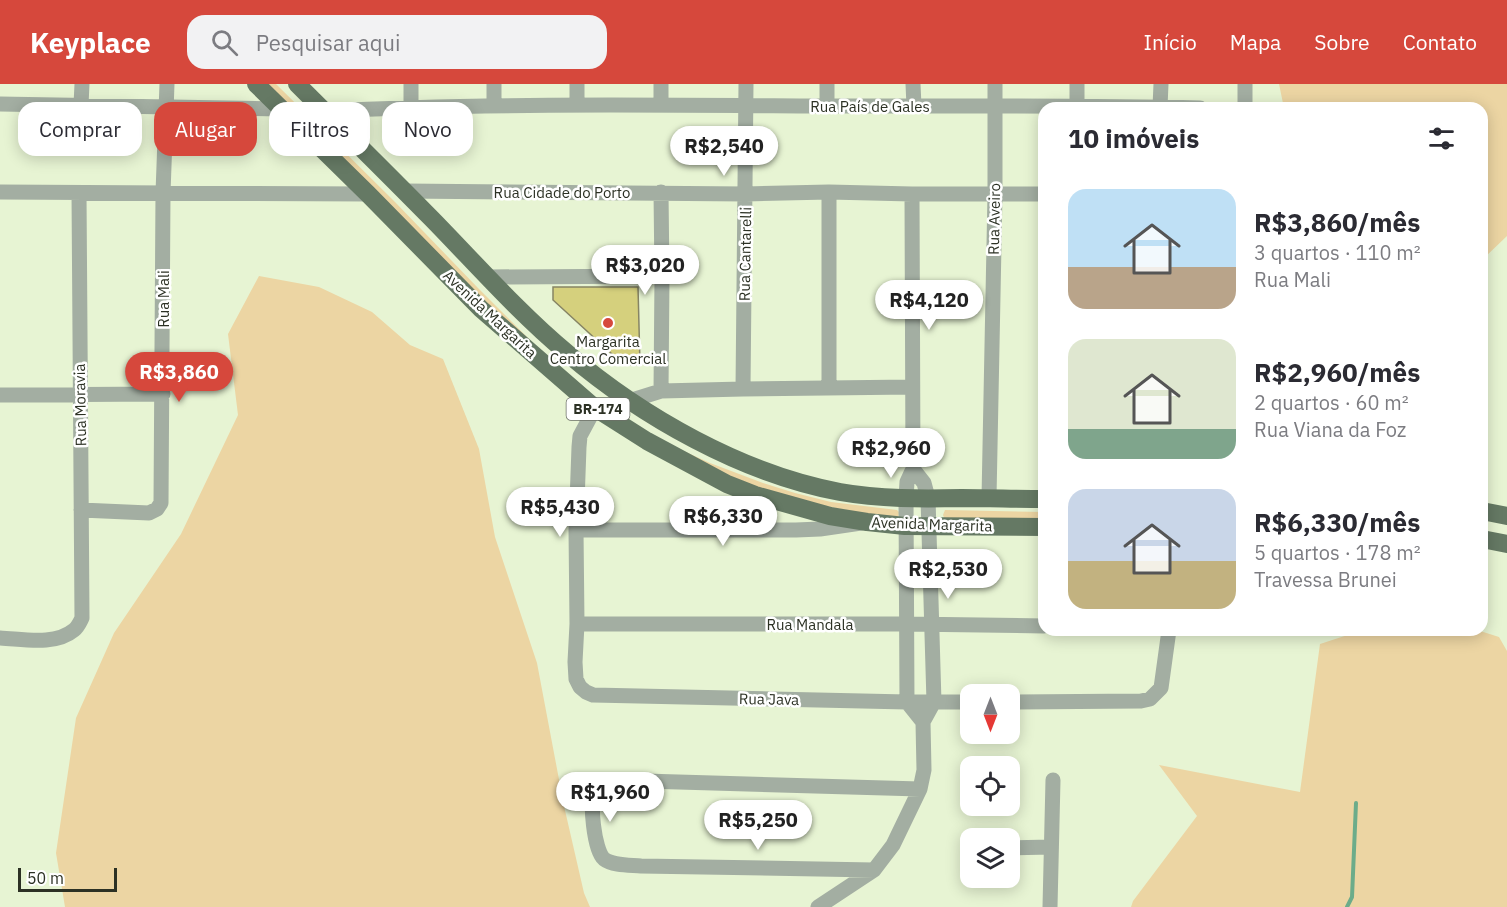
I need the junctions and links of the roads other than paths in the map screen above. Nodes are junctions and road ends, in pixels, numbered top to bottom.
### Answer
1 (82, 84) edge
2 (167, 84) edge
3 (256, 84) edge
4 (297, 84) edge
5 (411, 84) edge
6 (494, 84) edge
7 (577, 84) edge
8 (662, 84) edge
9 (746, 84) edge
10 (827, 84) edge
11 (914, 84) edge
12 (995, 84) edge
13 (1077, 84) edge
14 (1161, 84) edge
15 (1245, 84) edge
16 (81, 102) edge
17 (166, 102) edge
18 (274, 102) edge
19 (315, 102) edge
20 (411, 102) edge
21 (1077, 102) edge
22 (1160, 102) edge
23 (1245, 102) edge
24 (0, 104) edge
25 (18, 104) edge
26 (577, 105) junction
27 (662, 105) junction
28 (746, 105) junction
29 (473, 106) edge
30 (494, 106) junction
31 (827, 106) junction
32 (914, 106) junction
33 (995, 107) junction
34 (1038, 107) edge
35 (164, 156) edge
36 (329, 156) edge
37 (370, 156) edge
38 (405, 191) junction
39 (0, 192) edge
40 (661, 192) junction
41 (829, 192) junction
42 (79, 193) junction
43 (163, 193) junction
44 (368, 194) junction
45 (746, 194) junction
46 (912, 194) junction
47 (995, 194) junction
48 (1038, 194) edge
49 (662, 276) junction
50 (488, 277) junction
51 (912, 387) junction
52 (829, 388) junction
53 (743, 389) junction
54 (661, 391) junction
55 (80, 394) junction
56 (163, 394) junction
57 (0, 395) edge
58 (629, 401) junction
59 (595, 408) junction
60 (913, 469) junction
61 (906, 498) junction
62 (928, 498) junction
63 (989, 498) junction
64 (1038, 499) edge
65 (81, 510) junction
66 (867, 522) junction
67 (905, 526) junction
68 (929, 526) junction
69 (1038, 527) edge
70 (576, 530) junction
71 (1488, 540) edge
72 (1507, 544) edge
73 (577, 624) junction
74 (906, 624) junction
75 (932, 624) junction
76 (1038, 626) edge
77 (1168, 636) edge
78 (0, 638) edge
79 (907, 702) junction
80 (934, 702) junction
81 (960, 702) edge
82 (1020, 702) edge
83 (922, 722) junction
84 (1053, 780) dead end
85 (920, 789) junction
86 (1051, 847) junction
87 (1020, 848) edge
88 (874, 870) junction
89 (818, 907) edge
90 (1050, 907) edge

1 - 16 street
2 - 17 street, Rua Mali
3 - 18 main road, Avenida Margarita / BR-174
4 - 19 main road, Avenida Margarita / BR-174
5 - 20 street
6 - 30 street
7 - 26 street
8 - 27 street
9 - 28 street, Rua Cantarelli
10 - 31 street
11 - 32 street
12 - 33 street, Rua Aveiro
13 - 21 street
14 - 22 street
15 - 23 street
24 - 25 street
26 - 27 street, Rua País de Gales
26 - 30 street, Rua País de Gales
27 - 28 street, Rua País de Gales
28 - 31 street, Rua País de Gales
28 - 45 street, Rua Cantarelli
29 - 30 street, Rua País de Gales
31 - 32 street, Rua País de Gales
32 - 33 street, Rua País de Gales
33 - 34 street, Rua País de Gales
33 - 47 street, Rua Aveiro
35 - 43 street, Rua Mali
36 - 44 main road, Avenida Margarita / BR-174
37 - 38 main road, Avenida Margarita / BR-174
38 - 40 street, Rua Cidade do Porto
38 - 50 main road, Avenida Margarita / BR-174
39 - 42 street
40 - 45 street, Rua Cidade do Porto
40 - 49 street
41 - 45 street, Rua Cidade do Porto
41 - 46 street, Rua Cidade do Porto
41 - 52 street
42 - 43 street
42 - 55 street, Rua Moravia
43 - 44 street
43 - 56 street, Rua Mali
44 - 59 main road, Avenida Margarita / BR-174
45 - 53 street, Rua Cantarelli
46 - 47 street, Rua Cidade do Porto
46 - 51 street
47 - 48 street, Rua Cidade do Porto
47 - 63 street, Rua Aveiro
49 - 50 street
49 - 54 street
50 - 58 main road, Avenida Margarita / BR-174
51 - 52 street
51 - 60 street
52 - 53 street
53 - 54 street
54 - 58 street
55 - 56 street
55 - 57 street
55 - 65 street, Rua Moravia
56 - 65 street, Rua Mali
58 - 61 main road, Avenida Margarita / BR-174
59 - 66 main road, Avenida Margarita / BR-174
59 - 70 street
60 - 61 street
60 - 62 street
61 - 62 main road, Avenida Margarita / BR-174
61 - 67 street
62 - 63 main road, Avenida Margarita / BR-174
62 - 68 street
63 - 64 main road, Avenida Margarita / BR-174
65 - 78 street, Rua Moravia
66 - 67 main road, Avenida Margarita / BR-174
66 - 70 street
67 - 68 main road, Avenida Margarita / BR-174
67 - 74 street
68 - 69 main road, Avenida Margarita / BR-174
68 - 75 street
70 - 73 street
71 - 72 main road
73 - 74 street, Rua Mandala
73 - 79 street, Rua Java
74 - 75 street, Rua Mandala
74 - 79 street
75 - 76 street, Rua Mandala
75 - 80 street
77 - 82 street
79 - 80 street, Rua Java
79 - 83 street
80 - 81 street, Rua Java
80 - 83 street
83 - 85 street
84 - 86 street
85 - 88 street
85 - 88 street
86 - 87 street
86 - 90 street
88 - 89 street

